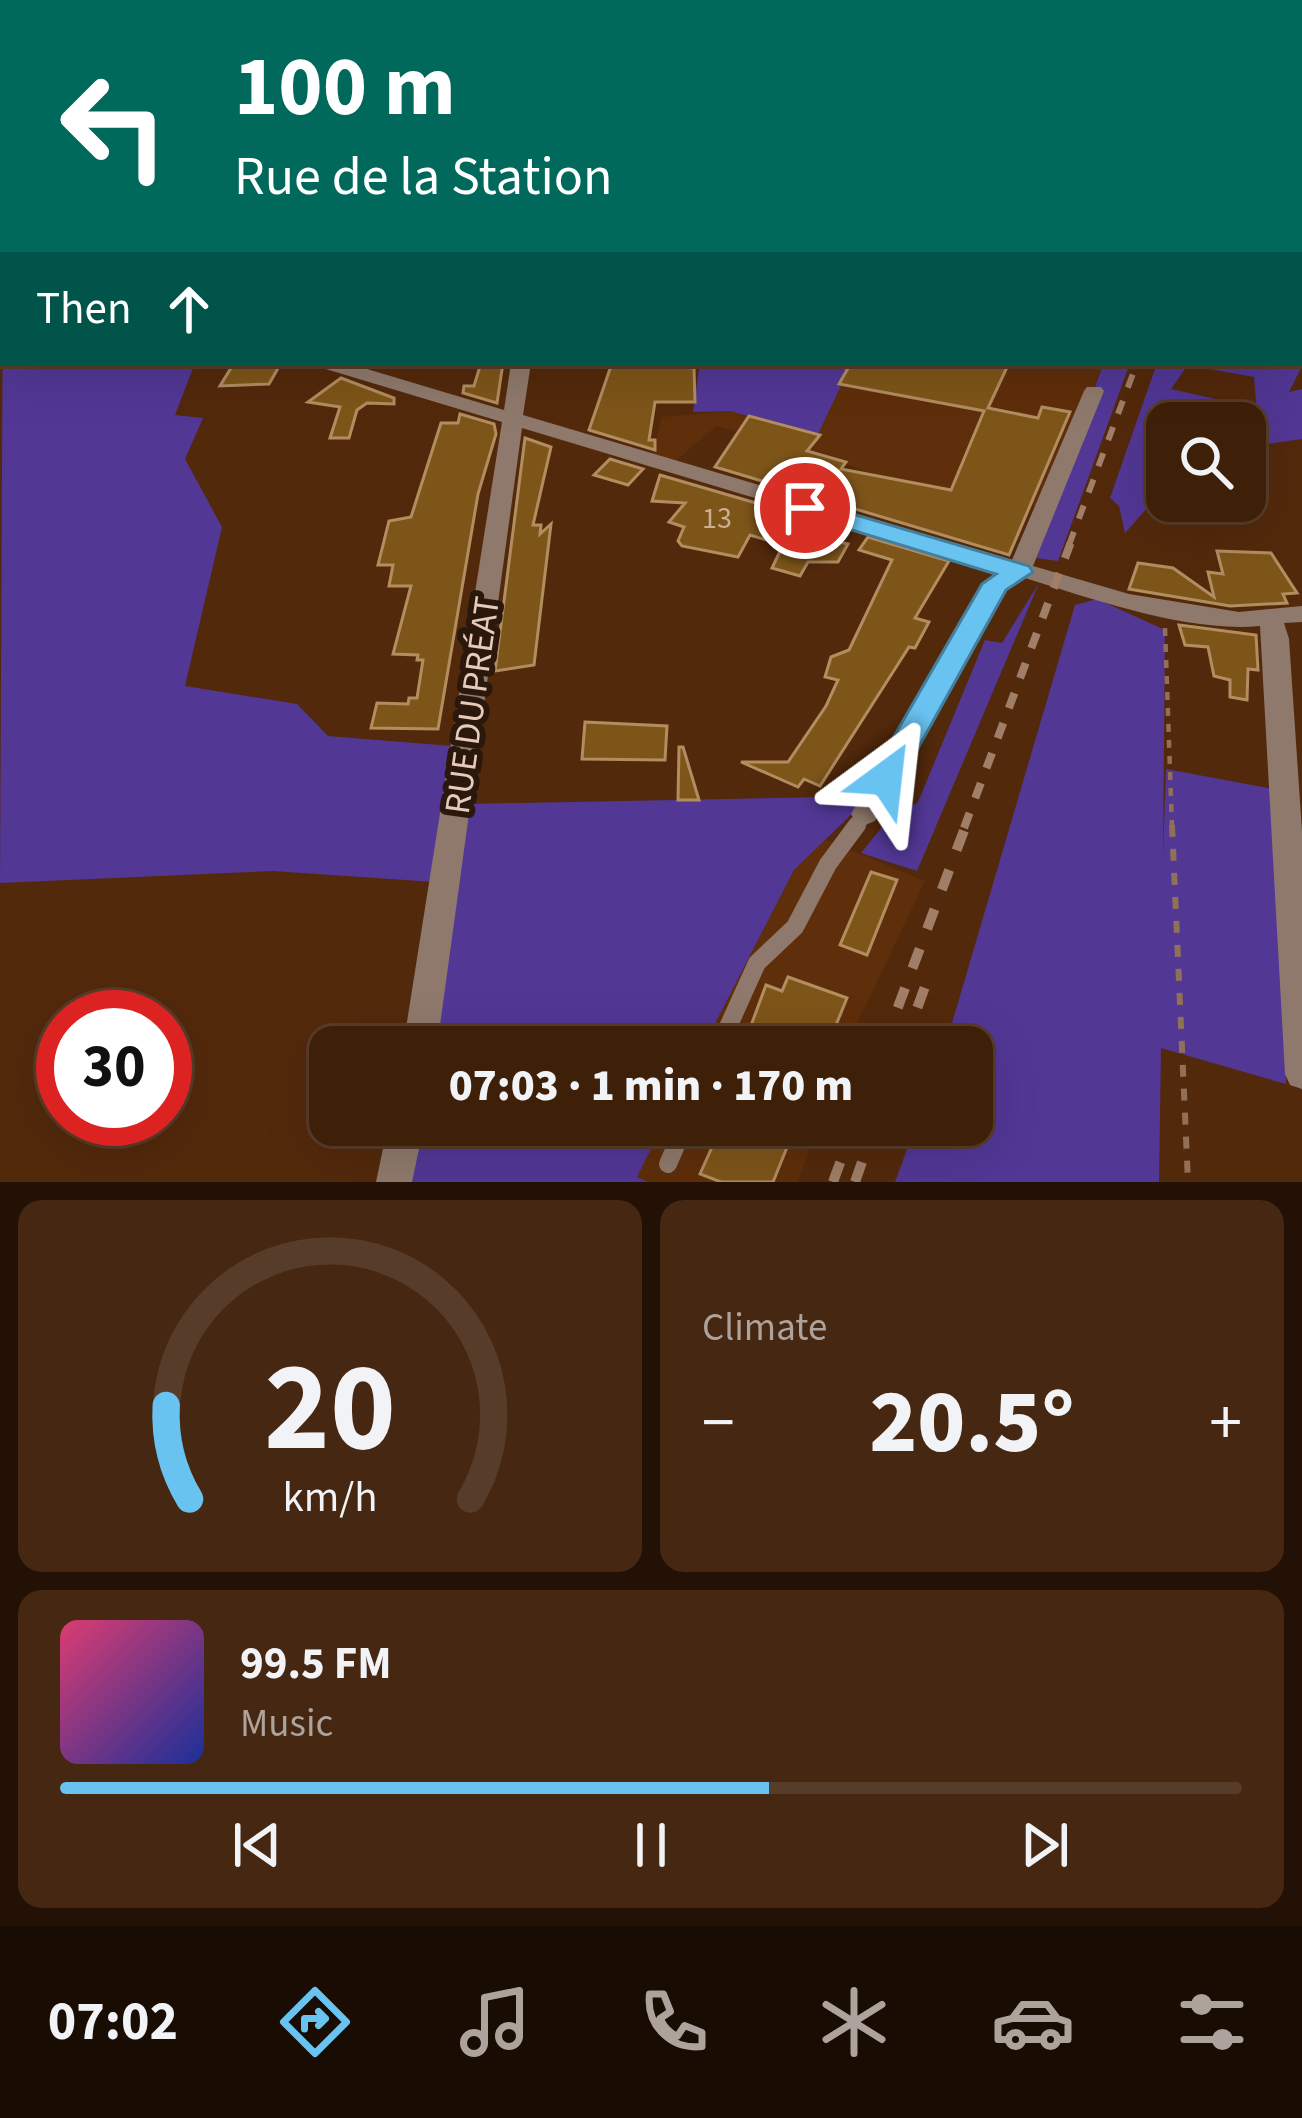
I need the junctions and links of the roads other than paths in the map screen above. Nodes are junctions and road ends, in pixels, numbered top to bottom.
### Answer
1 (336, 366) edge
2 (521, 366) edge
3 (1094, 391) dead end
4 (514, 418) junction
5 (1019, 572) junction
6 (1302, 614) edge
7 (1270, 619) junction
8 (866, 814) joint
9 (423, 1026) edge
10 (728, 1026) edge
11 (1302, 1074) edge
12 (402, 1146) edge
13 (676, 1146) edge
14 (668, 1164) dead end
15 (394, 1182) edge

1 - 4 street
2 - 4 street, RUE DU PRÉAT
3 - 5 street
4 - 5 street
4 - 9 street, RUE DU PRÉAT
5 - 7 street
5 - 8 street
6 - 7 street
7 - 11 street
8 - 10 lane
12 - 15 street
13 - 14 lane

